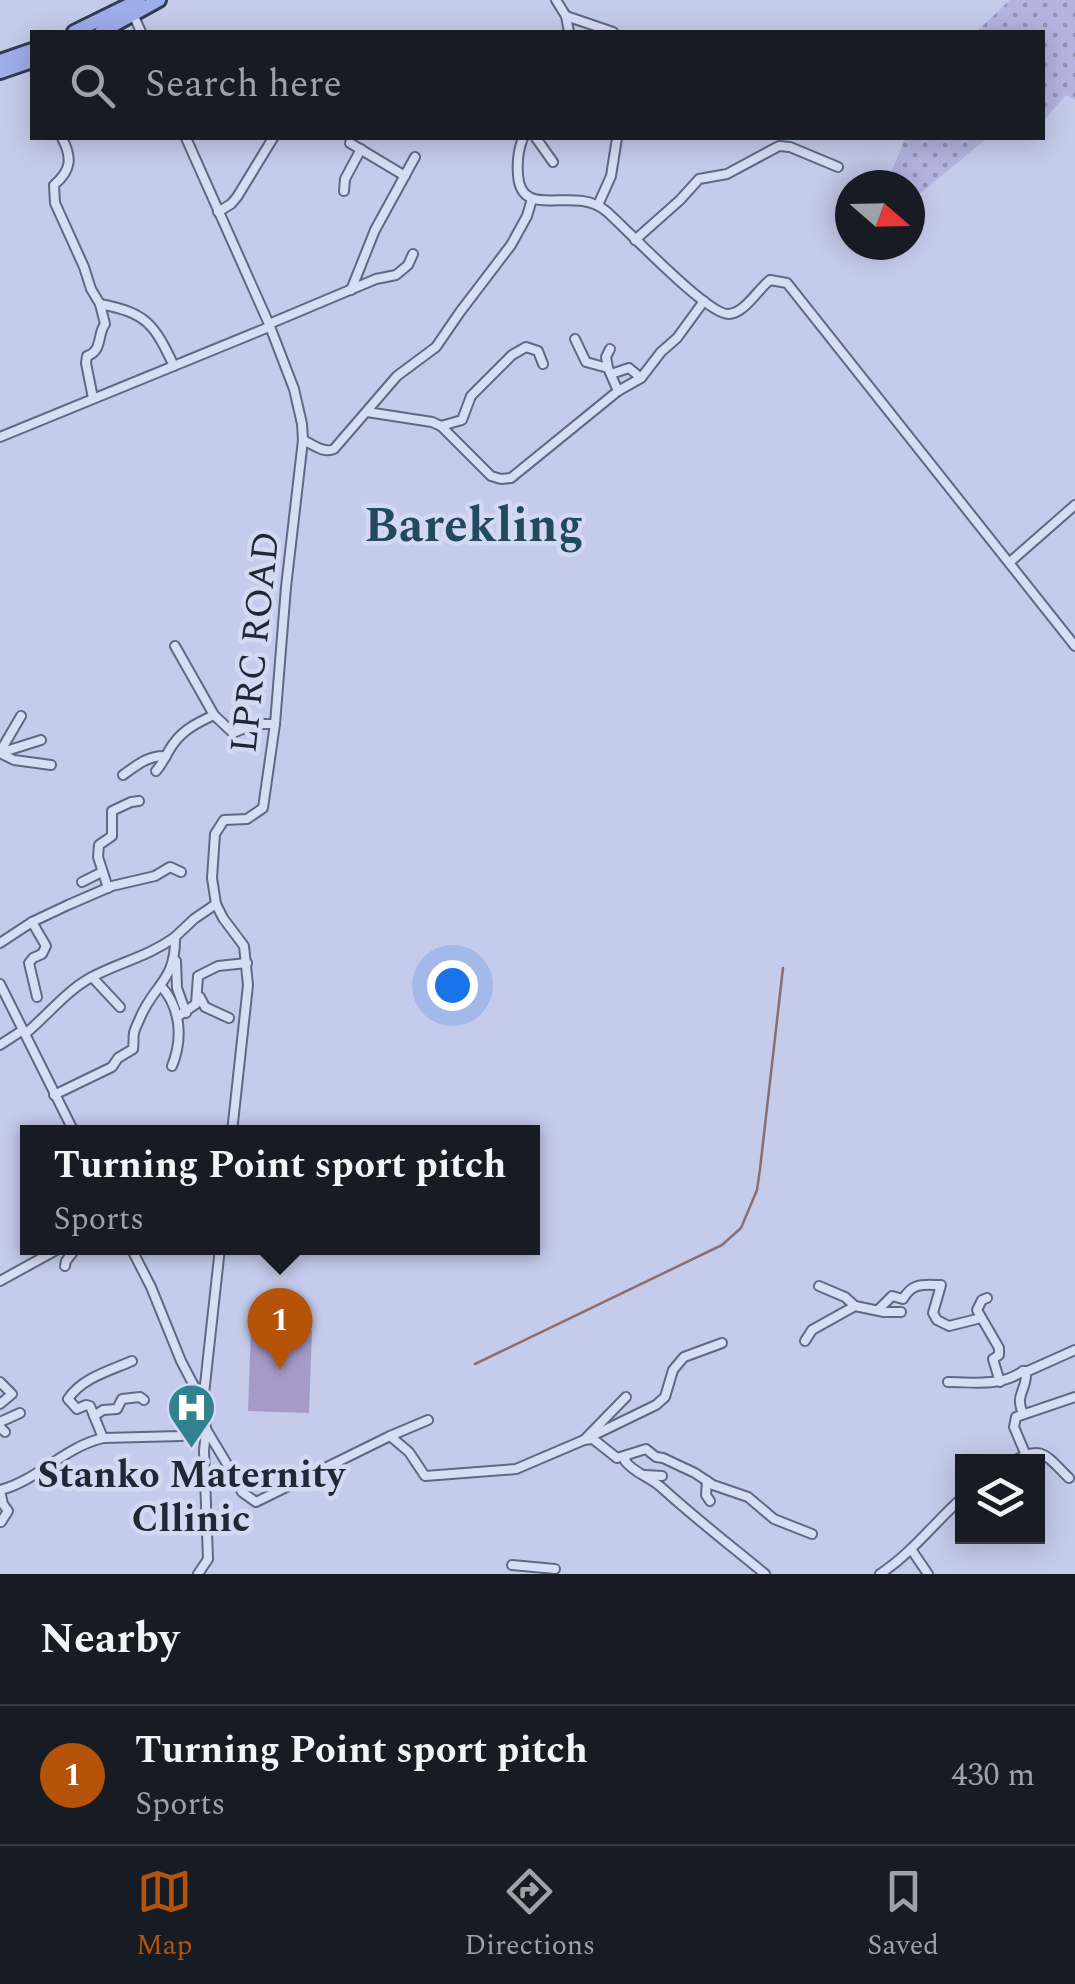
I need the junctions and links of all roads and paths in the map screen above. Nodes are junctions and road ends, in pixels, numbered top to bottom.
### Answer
1 (159, 0) edge
2 (558, 1) edge
3 (129, 6) edge
4 (566, 16) junction
5 (596, 29) edge
6 (78, 30) edge
7 (103, 30) edge
8 (140, 30) edge
9 (569, 30) edge
10 (30, 51) edge
11 (0, 61) edge
12 (30, 62) edge
13 (0, 72) edge
14 (63, 140) edge
15 (187, 140) edge
16 (272, 140) edge
17 (522, 140) edge
18 (537, 140) edge
19 (617, 140) edge
20 (350, 143) dead end
21 (361, 149) junction
22 (415, 157) dead end
23 (553, 162) dead end
24 (838, 167) dead end
25 (405, 176) junction
26 (344, 191) dead end
27 (532, 200) junction
28 (598, 205) junction
29 (218, 212) junction
30 (635, 240) junction
31 (413, 254) dead end
32 (351, 290) junction
33 (704, 300) junction
34 (100, 304) junction
35 (269, 326) junction
36 (575, 339) dead end
37 (610, 348) dead end
38 (543, 364) dead end
39 (174, 366) junction
40 (610, 371) junction
41 (641, 378) junction
42 (618, 392) junction
43 (93, 398) junction
44 (367, 412) junction
45 (441, 426) junction
46 (0, 437) edge
47 (303, 440) junction
48 (1075, 505) edge
49 (1010, 562) junction
50 (174, 646) dead end
51 (1075, 646) edge
52 (214, 714) junction
53 (21, 716) dead end
54 (275, 724) junction
55 (40, 740) dead end
56 (0, 752) edge
57 (166, 756) junction
58 (52, 765) dead end
59 (156, 770) dead end
60 (123, 775) dead end
61 (140, 801) dead end
62 (102, 872) junction
63 (181, 872) dead end
64 (82, 882) dead end
65 (108, 888) junction
66 (216, 904) junction
67 (32, 922) junction
68 (175, 940) junction
69 (0, 943) edge
70 (248, 964) junction
71 (92, 977) junction
72 (0, 984) edge
73 (160, 986) junction
74 (197, 996) junction
75 (38, 997) dead end
76 (120, 1008) dead end
77 (182, 1015) junction
78 (229, 1018) dead end
79 (24, 1032) junction
80 (0, 1044) edge
81 (172, 1066) dead end
82 (54, 1094) junction
83 (70, 1125) edge
84 (233, 1125) edge
85 (47, 1255) edge
86 (70, 1255) edge
87 (135, 1255) edge
88 (219, 1255) edge
89 (64, 1266) dead end
90 (0, 1281) edge
91 (819, 1286) dead end
92 (988, 1298) dead end
93 (855, 1306) junction
94 (878, 1310) junction
95 (900, 1312) dead end
96 (981, 1318) junction
97 (805, 1341) dead end
98 (722, 1343) dead end
99 (1075, 1350) edge
100 (132, 1361) dead end
101 (1022, 1371) junction
102 (0, 1382) edge
103 (948, 1382) dead end
104 (1000, 1382) junction
105 (626, 1396) dead end
106 (1075, 1397) edge
107 (144, 1400) dead end
108 (203, 1403) junction
109 (0, 1404) edge
110 (20, 1413) dead end
111 (1023, 1414) junction
112 (94, 1416) junction
113 (428, 1420) dead end
114 (2, 1427) edge
115 (206, 1429) junction
116 (390, 1436) junction
117 (102, 1438) junction
118 (584, 1440) junction
119 (1025, 1453) joint
120 (626, 1456) junction
121 (645, 1475) junction
122 (662, 1476) dead end
123 (1069, 1478) dead end
124 (707, 1481) junction
125 (0, 1491) edge
126 (710, 1501) dead end
127 (955, 1505) edge
128 (1, 1522) edge
129 (812, 1534) dead end
130 (912, 1549) junction
131 (534, 1557) dead end
132 (512, 1565) dead end
133 (555, 1569) dead end
134 (542, 1570) edge
135 (198, 1574) edge
136 (765, 1574) edge
137 (880, 1574) edge
138 (928, 1574) edge

1 - 3 main road
2 - 4 street
3 - 6 main road
3 - 7 main road
3 - 8 street
4 - 5 street
4 - 9 street
10 - 11 main road
12 - 13 main road
14 - 34 street
15 - 29 street, LPRC ROAD
16 - 29 street
17 - 27 street
18 - 23 street
19 - 28 street
20 - 21 street
21 - 25 street
21 - 26 street
22 - 25 street
24 - 30 street
25 - 32 street
27 - 28 street
27 - 44 street
28 - 30 street
29 - 35 street, LPRC ROAD
30 - 33 street
31 - 32 street
32 - 35 street
33 - 41 street
33 - 49 street
34 - 39 street
34 - 43 street
35 - 39 street
35 - 47 street, LPRC ROAD
36 - 40 street
37 - 40 street
38 - 45 street
39 - 43 street
40 - 41 street
40 - 42 street
41 - 42 street
42 - 45 street
43 - 46 street
44 - 45 street
44 - 47 street
47 - 54 street, LPRC ROAD
48 - 49 street
49 - 51 street
50 - 52 street
52 - 54 street
52 - 57 street
53 - 56 street
54 - 66 street, LPRC ROAD
55 - 56 street
56 - 58 street
57 - 59 street
57 - 60 street
61 - 62 street
62 - 64 street
62 - 65 street
63 - 65 street
65 - 67 street
66 - 68 street
66 - 70 street
67 - 69 street
67 - 75 street
68 - 71 street
68 - 73 street
68 - 77 street
70 - 74 street
70 - 84 street
71 - 76 street
71 - 79 street
72 - 79 street
73 - 77 street
73 - 82 street
74 - 77 street
74 - 78 street
77 - 81 street
79 - 80 street
79 - 82 street
82 - 83 street
85 - 90 street
86 - 89 street
87 - 108 street
88 - 108 street
91 - 93 street
92 - 96 street
93 - 94 street
93 - 97 street
94 - 95 street
94 - 96 street
96 - 104 street
98 - 118 street
99 - 101 street
100 - 112 street
101 - 104 street
101 - 111 street
102 - 109 street
103 - 104 street
105 - 118 street
106 - 111 street
107 - 112 street
108 - 115 street
110 - 114 street
111 - 119 street
112 - 117 street
113 - 116 street
115 - 116 street
115 - 117 street
115 - 135 street
116 - 118 street
117 - 125 street
118 - 120 street
119 - 123 street
120 - 121 street
120 - 124 street
121 - 122 street
121 - 136 street
124 - 126 street
124 - 129 street
125 - 128 street
127 - 130 street
130 - 137 street
130 - 138 street
131 - 134 street
132 - 134 street
133 - 134 street

